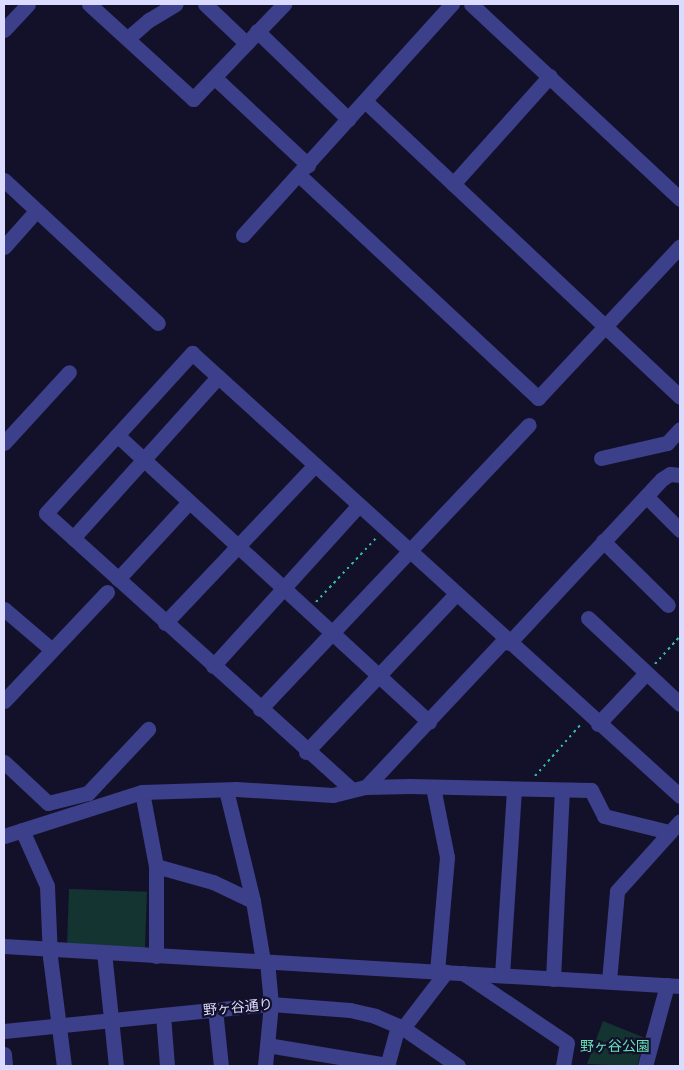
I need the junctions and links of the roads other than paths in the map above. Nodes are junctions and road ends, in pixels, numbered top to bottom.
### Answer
1 (28, 4) edge
2 (89, 4) edge
3 (176, 4) edge
4 (204, 4) edge
5 (284, 4) edge
6 (452, 4) edge
7 (472, 4) edge
8 (4, 30) edge
9 (258, 32) junction
10 (128, 38) junction
11 (246, 43) junction
12 (550, 76) junction
13 (214, 77) junction
14 (365, 101) junction
15 (348, 119) junction
16 (303, 170) junction
17 (4, 180) edge
18 (453, 184) junction
19 (680, 199) edge
20 (36, 211) junction
21 (243, 235) dead end
22 (680, 246) edge
23 (4, 247) edge
24 (158, 323) dead end
25 (604, 326) junction
26 (69, 372) dead end
27 (218, 377) junction
28 (680, 398) edge
29 (529, 425) dead end
30 (680, 429) edge
31 (117, 436) junction
32 (4, 443) edge
33 (601, 458) dead end
34 (143, 460) junction
35 (315, 465) junction
36 (680, 475) edge
37 (646, 496) junction
38 (189, 502) junction
39 (359, 505) junction
40 (680, 530) edge
41 (72, 538) junction
42 (603, 541) junction
43 (238, 547) junction
44 (409, 551) junction
45 (118, 580) junction
46 (283, 589) junction
47 (107, 592) dead end
48 (456, 594) junction
49 (668, 606) dead end
50 (4, 609) edge
51 (588, 618) dead end
52 (165, 623) junction
53 (332, 633) junction
54 (507, 641) junction
55 (52, 650) junction
56 (213, 666) junction
57 (646, 673) junction
58 (379, 677) junction
59 (4, 701) edge
60 (680, 704) edge
61 (260, 709) junction
62 (593, 720) junction
63 (429, 722) junction
64 (148, 729) dead end
65 (306, 752) junction
66 (4, 762) edge
67 (433, 787) junction
68 (359, 788) junction
69 (519, 789) junction
70 (226, 790) junction
71 (562, 790) junction
72 (142, 792) junction
73 (680, 796) edge
74 (680, 821) edge
75 (22, 830) junction
76 (669, 832) junction
77 (4, 836) edge
78 (156, 866) junction
79 (253, 901) junction
80 (4, 946) edge
81 (50, 949) junction
82 (104, 952) junction
83 (156, 956) junction
84 (265, 961) junction
85 (442, 972) junction
86 (462, 973) junction
87 (502, 975) junction
88 (553, 978) junction
89 (608, 981) junction
90 (674, 985) edge
91 (271, 1004) junction
92 (215, 1009) junction
93 (163, 1015) junction
94 (111, 1020) junction
95 (57, 1026) junction
96 (401, 1027) junction
97 (4, 1031) edge
98 (267, 1045) junction
99 (4, 1054) edge
100 (567, 1064) edge
101 (5, 1066) edge
102 (64, 1066) edge
103 (116, 1066) edge
104 (167, 1066) edge
105 (221, 1066) edge
106 (265, 1066) edge
107 (388, 1066) edge
108 (458, 1066) edge
109 (645, 1066) edge

1 - 8 street
2 - 10 street
3 - 10 street
4 - 11 street
5 - 9 street
6 - 14 street
7 - 12 street
9 - 11 street
9 - 15 street
10 - 13 street
11 - 13 street
12 - 18 street
12 - 19 street
13 - 16 street
14 - 15 street
14 - 18 street
15 - 16 street
16 - 21 street
16 - 25 street
17 - 20 street
18 - 25 street
20 - 23 street
20 - 24 street
22 - 25 street
25 - 28 street
26 - 32 street
27 - 31 street
27 - 34 street
27 - 35 street
29 - 44 street
30 - 33 street
31 - 34 street
31 - 41 street
34 - 38 street
34 - 41 street
35 - 39 street
35 - 43 street
36 - 37 street
37 - 40 street
37 - 42 street
38 - 43 street
38 - 45 street
39 - 44 street
39 - 46 street
41 - 45 street
42 - 49 street
42 - 54 street
43 - 46 street
43 - 52 street
44 - 48 street
44 - 53 street
45 - 52 street
46 - 53 street
46 - 56 street
47 - 55 street
48 - 54 street
48 - 58 street
50 - 55 street
51 - 57 street
52 - 56 street
53 - 58 street
53 - 61 street
54 - 62 street
54 - 63 street
55 - 59 street
56 - 61 street
57 - 60 street
57 - 62 street
58 - 63 street
58 - 65 street
61 - 65 street
62 - 73 street
63 - 68 street
64 - 66 street
65 - 68 street
67 - 68 street
67 - 69 street
67 - 85 street
68 - 70 street
69 - 71 street
69 - 87 street
70 - 72 street
70 - 79 street
71 - 76 street
71 - 88 street
72 - 75 street
72 - 78 street
74 - 76 street
75 - 77 street
75 - 81 street
76 - 89 street
78 - 79 street
78 - 83 street
79 - 84 street
80 - 81 street
81 - 82 street
81 - 95 street
82 - 83 street
82 - 94 street
83 - 84 street
84 - 85 street
84 - 91 street
85 - 86 street
85 - 96 street
86 - 87 street
86 - 100 street
87 - 88 street
88 - 89 street
89 - 90 street
90 - 109 street
91 - 92 street, 野ヶ谷通り
91 - 96 street, 野ヶ谷通り
91 - 98 street
92 - 93 street, 野ヶ谷通り
92 - 105 street
93 - 94 street, 野ヶ谷通り
93 - 104 street
94 - 95 street, 野ヶ谷通り
94 - 103 street
95 - 97 street, 野ヶ谷通り
95 - 102 street
96 - 107 street
96 - 108 street, 野ヶ谷通り
98 - 106 street
98 - 107 street
99 - 101 street

